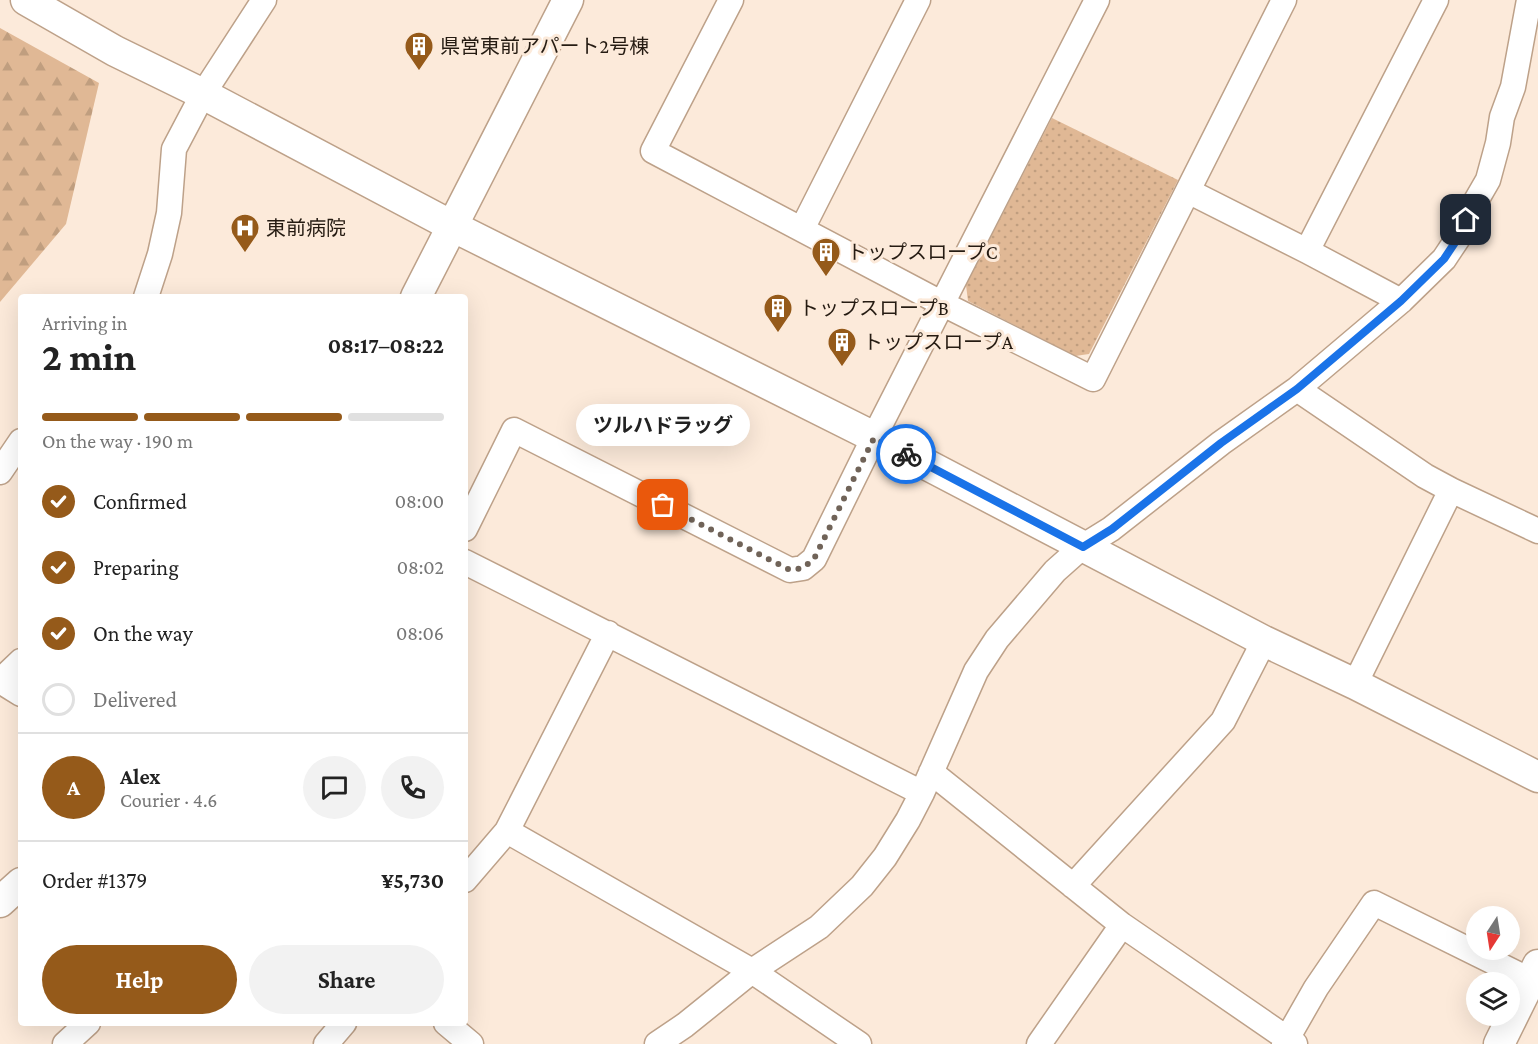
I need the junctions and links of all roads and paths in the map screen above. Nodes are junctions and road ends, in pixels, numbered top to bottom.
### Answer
1 (26, 0) edge
2 (264, 0) edge
3 (568, 0) edge
4 (731, 0) edge
5 (918, 0) edge
6 (1097, 0) edge
7 (1284, 0) edge
8 (1436, 0) edge
9 (1529, 0) edge
10 (1530, 43) edge
11 (203, 94) junction
12 (1188, 191) junction
13 (452, 226) junction
14 (802, 229) junction
15 (1307, 251) junction
16 (147, 294) edge
17 (418, 294) edge
18 (1401, 301) junction
19 (943, 304) junction
20 (1297, 389) junction
21 (874, 438) junction
22 (18, 445) edge
23 (0, 472) edge
24 (1451, 490) junction
25 (468, 523) edge
26 (1538, 531) edge
27 (1083, 547) junction
28 (468, 563) edge
29 (608, 633) junction
30 (1264, 641) junction
31 (18, 664) edge
32 (1355, 684) junction
33 (18, 692) edge
34 (1538, 777) edge
35 (927, 783) junction
36 (507, 831) junction
37 (468, 876) edge
38 (18, 886) edge
39 (1072, 886) junction
40 (0, 902) edge
41 (1122, 925) junction
42 (752, 971) junction
43 (1536, 976) edge
44 (85, 1026) edge
45 (341, 1026) edge
46 (450, 1026) edge
47 (1289, 1042) edge
48 (64, 1044) edge
49 (326, 1044) edge
50 (471, 1044) edge
51 (657, 1044) edge
52 (859, 1044) edge
53 (1039, 1044) edge
54 (1499, 1044) edge

1 - 11 street
2 - 11 street
3 - 13 street
4 - 14 street
5 - 14 street
6 - 19 street
7 - 12 street
8 - 15 street
9 - 10 street
10 - 18 street
11 - 13 street
11 - 16 street
12 - 15 street
12 - 19 street
13 - 17 street
13 - 21 street
14 - 19 street
15 - 18 street
18 - 20 street
19 - 21 street
20 - 24 street
20 - 27 street
21 - 25 street
21 - 27 street
22 - 23 street
24 - 26 street
24 - 32 street
27 - 30 street
27 - 35 street
28 - 29 street
29 - 35 street
29 - 36 street
30 - 32 street
30 - 39 street
31 - 33 street
32 - 34 street
35 - 39 street
35 - 42 street
36 - 37 street
36 - 42 street
38 - 40 street
39 - 41 street
41 - 47 street
41 - 53 street
42 - 51 street
42 - 52 street
43 - 47 street
43 - 54 street
44 - 48 street
45 - 49 street
46 - 50 street

